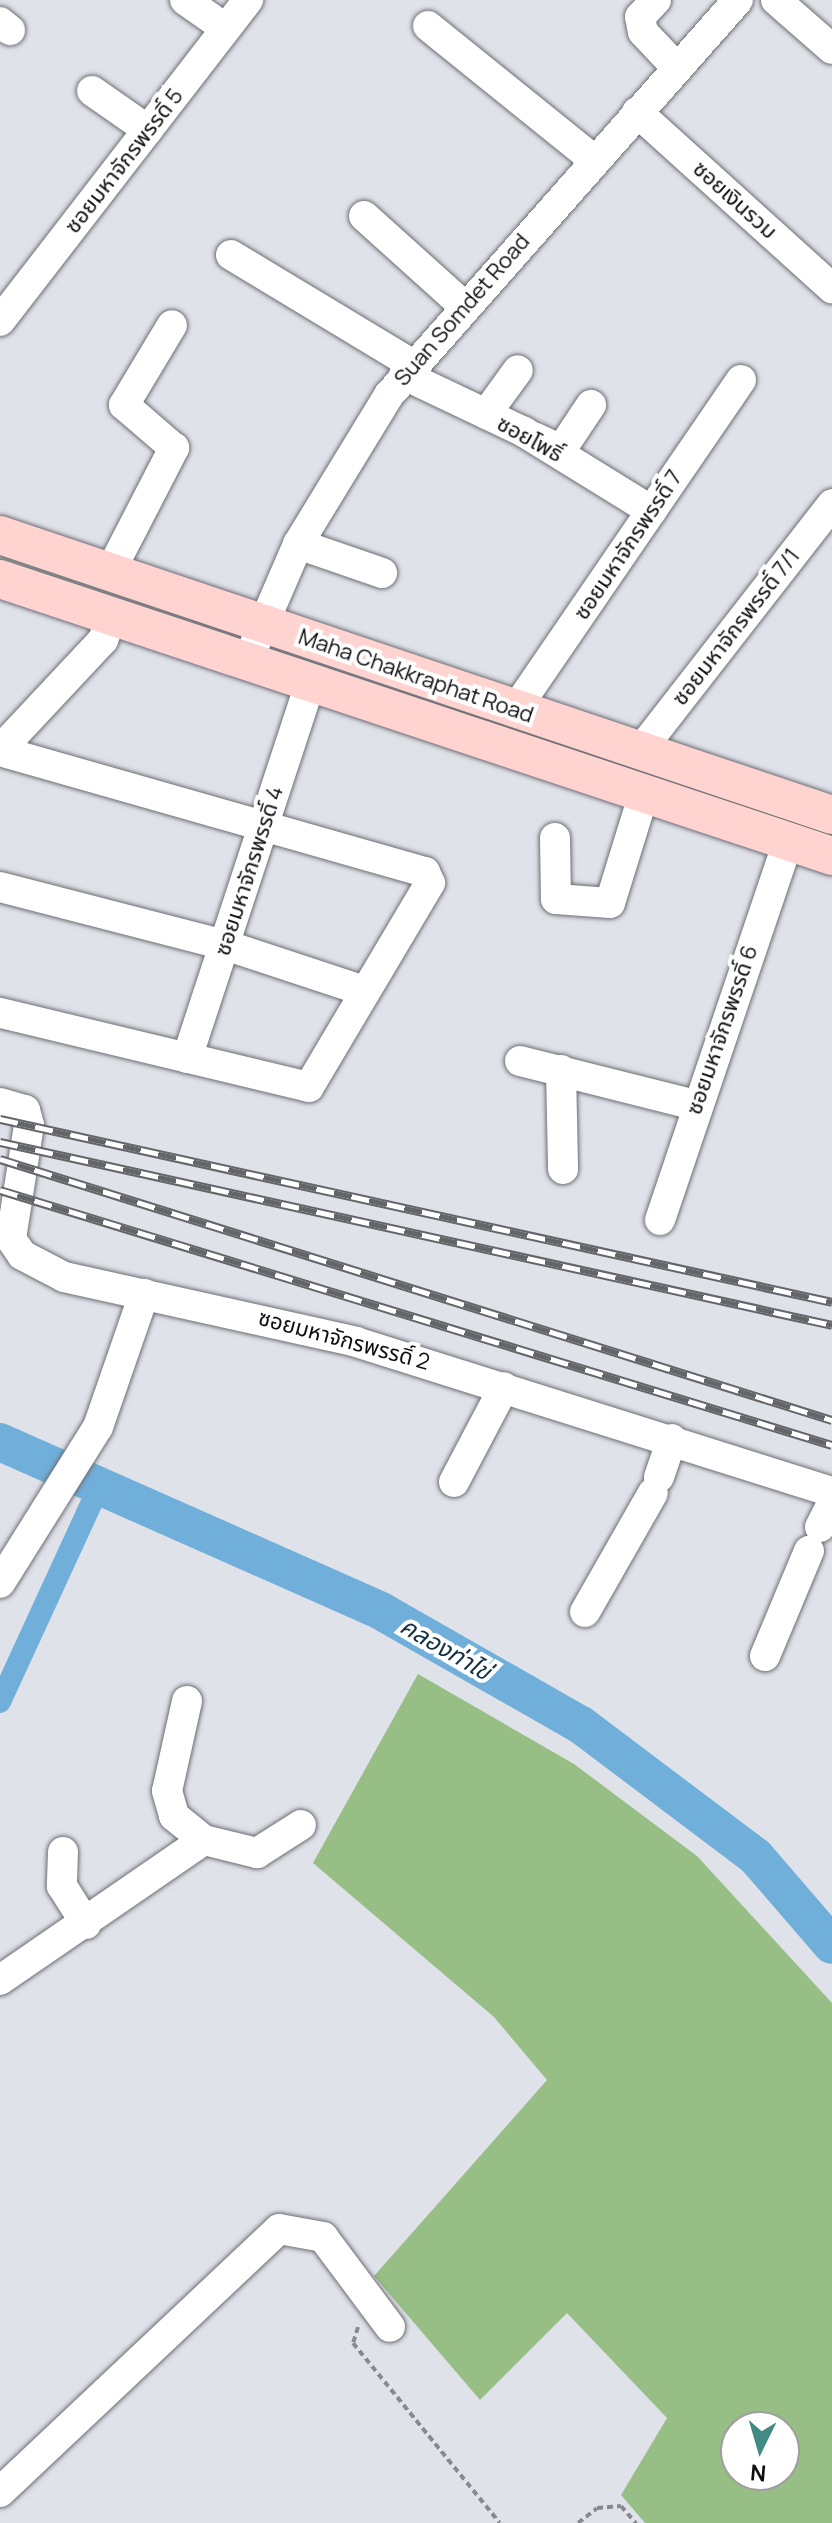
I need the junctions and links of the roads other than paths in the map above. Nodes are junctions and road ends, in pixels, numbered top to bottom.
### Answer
1 (185, 0) edge
2 (248, 0) edge
3 (656, 0) edge
4 (738, 0) edge
5 (776, 0) edge
6 (428, 26) dead end
7 (225, 28) junction
8 (832, 49) edge
9 (677, 68) junction
10 (92, 91) dead end
11 (637, 112) junction
12 (148, 130) junction
13 (594, 160) junction
14 (364, 216) dead end
15 (231, 255) dead end
16 (832, 288) edge
17 (463, 305) junction
18 (0, 321) edge
19 (172, 325) dead end
20 (409, 370) junction
21 (518, 370) dead end
22 (741, 380) dead end
23 (591, 405) dead end
24 (486, 414) junction
25 (524, 432) junction
26 (832, 504) edge
27 (652, 511) junction
28 (0, 535) edge
29 (298, 544) junction
30 (110, 572) junction
31 (382, 573) dead end
32 (0, 579) edge
33 (112, 617) junction
34 (259, 624) junction
35 (247, 662) junction
36 (310, 683) junction
37 (515, 710) junction
38 (0, 751) edge
39 (640, 751) junction
40 (645, 790) junction
41 (832, 815) edge
42 (265, 827) junction
43 (555, 838) dead end
44 (788, 842) junction
45 (832, 856) edge
46 (0, 887) edge
47 (225, 945) junction
48 (364, 991) junction
49 (0, 1013) edge
50 (187, 1058) junction
51 (520, 1061) dead end
52 (561, 1070) junction
53 (0, 1103) edge
54 (695, 1105) junction
55 (563, 1169) dead end
56 (660, 1220) dead end
57 (11, 1251) edge
58 (144, 1294) junction
59 (504, 1387) junction
60 (672, 1439) junction
61 (454, 1482) dead end
62 (832, 1492) edge
63 (820, 1527) edge
64 (0, 1583) edge
65 (585, 1612) dead end
66 (765, 1656) dead end
67 (187, 1701) dead end
68 (301, 1825) dead end
69 (204, 1840) junction
70 (63, 1852) dead end
71 (86, 1924) junction
72 (0, 1980) edge
73 (390, 2327) dead end
74 (0, 2492) edge

1 - 7 street
2 - 7 street, ซอยมหาจักรพรรดิ์ 5
3 - 9 street
4 - 9 street, Suan Somdet Road
5 - 8 street
6 - 13 street
7 - 12 street, ซอยมหาจักรพรรดิ์ 5
9 - 11 street, Suan Somdet Road
10 - 12 street
11 - 13 street, Suan Somdet Road
11 - 16 street, ซอยเงินรวม
12 - 18 street, ซอยมหาจักรพรรดิ์ 5
13 - 17 street, Suan Somdet Road
14 - 17 street
15 - 20 street, ซอยโพธิ์
17 - 20 street, Suan Somdet Road
19 - 30 street
20 - 24 street, ซอยโพธิ์
20 - 29 street, Suan Somdet Road
21 - 24 street
22 - 27 street, ซอยมหาจักรพรรดิ์ 7
23 - 25 street
24 - 25 street, ซอยโพธิ์
25 - 27 street, ซอยโพธิ์
26 - 39 street, ซอยมหาจักรพรรดิ์ 7/1
27 - 37 street, ซอยมหาจักรพรรดิ์ 7
28 - 30 main road, Maha Chakkraphat Road
29 - 31 street
29 - 34 street, Suan Somdet Road
30 - 34 main road, Maha Chakkraphat Road
32 - 33 main road, Maha Chakkraphat Road
33 - 35 main road, Maha Chakkraphat Road
33 - 38 street
34 - 35 street, Suan Somdet Road
34 - 37 main road, Maha Chakkraphat Road
35 - 36 main road, Maha Chakkraphat Road
36 - 40 main road, Maha Chakkraphat Road
36 - 42 street, ซอยมหาจักรพรรดิ์ 4
37 - 39 main road, Maha Chakkraphat Road
38 - 42 street
39 - 41 main road, Maha Chakkraphat Road
40 - 43 street
40 - 44 main road, Maha Chakkraphat Road
42 - 47 street, ซอยมหาจักรพรรดิ์ 4
42 - 48 street
44 - 45 main road, Maha Chakkraphat Road
44 - 54 street, ซอยมหาจักรพรรดิ์ 6
46 - 47 street
47 - 48 street
47 - 50 street, ซอยมหาจักรพรรดิ์ 4
48 - 50 street
49 - 50 street
51 - 52 street
52 - 54 street
52 - 55 street
53 - 57 street, ซอยมหาจักรพรรดิ์ 2
54 - 56 street, ซอยมหาจักรพรรดิ์ 6
57 - 58 street, ซอยมหาจักรพรรดิ์ 2
58 - 59 street, ซอยมหาจักรพรรดิ์ 2
58 - 64 street
59 - 60 street, ซอยมหาจักรพรรดิ์ 2
59 - 61 street
60 - 62 street, ซอยมหาจักรพรรดิ์ 2
60 - 65 street
63 - 66 street
67 - 69 street
68 - 69 street
69 - 71 street
70 - 71 street
71 - 72 street
73 - 74 street

